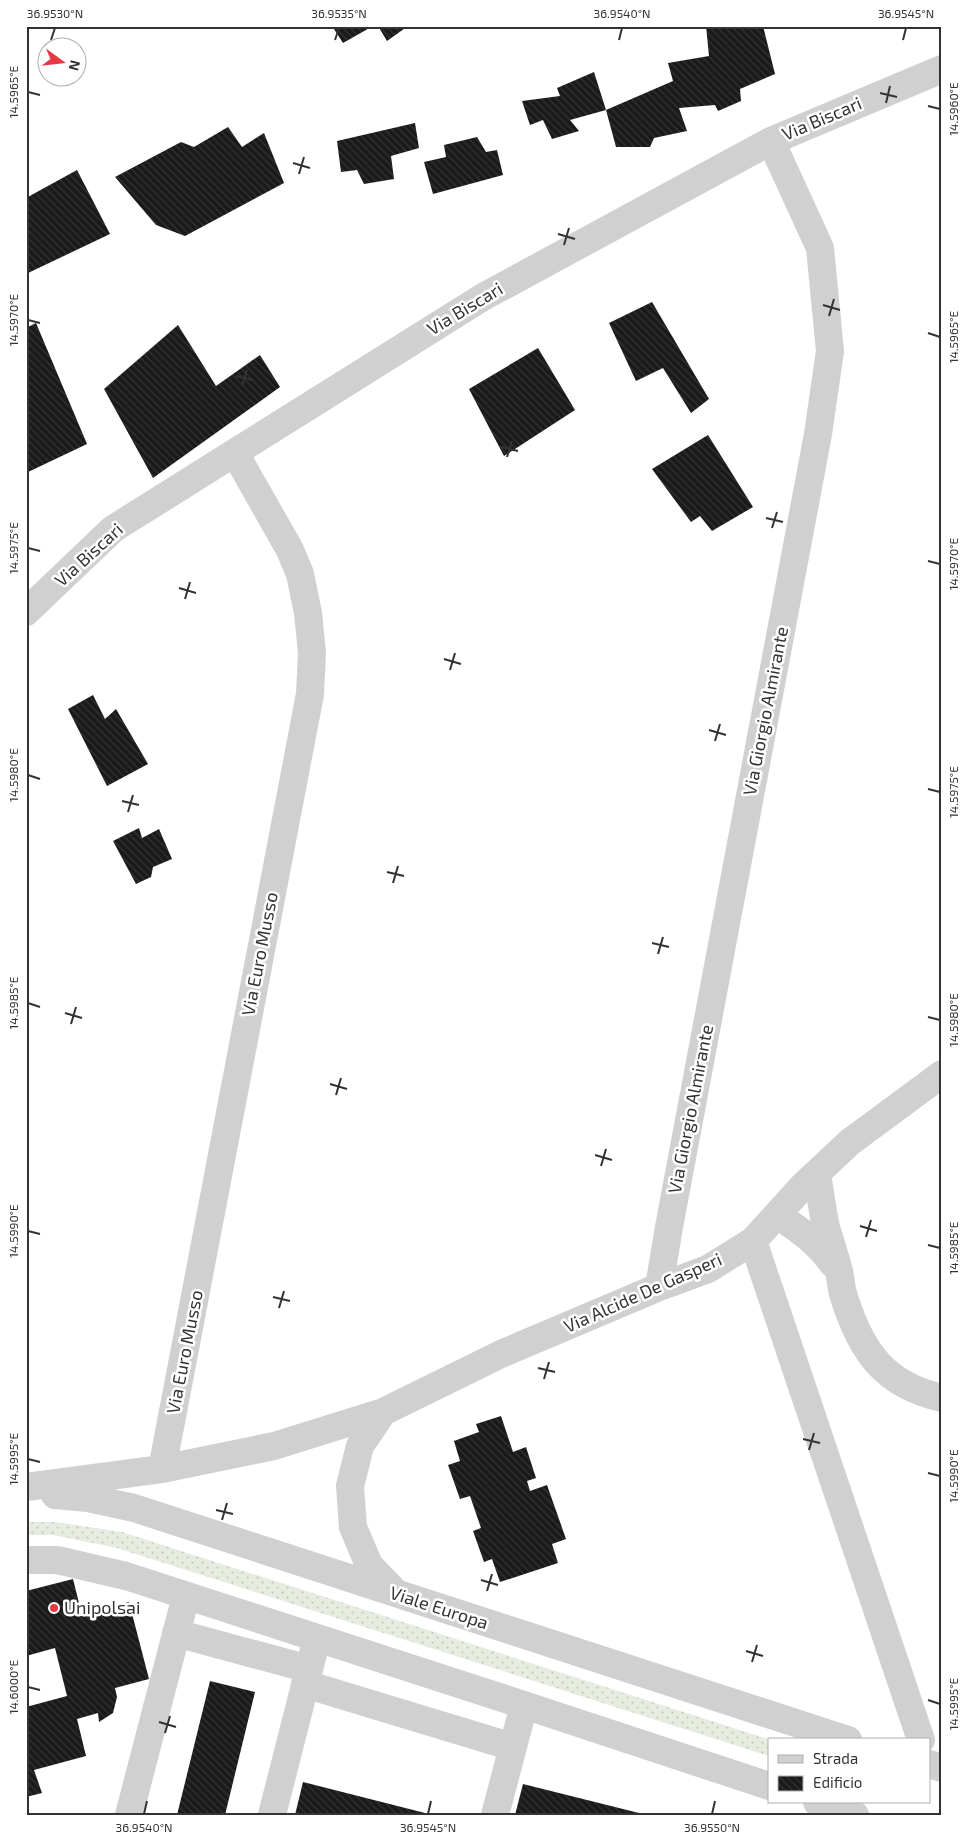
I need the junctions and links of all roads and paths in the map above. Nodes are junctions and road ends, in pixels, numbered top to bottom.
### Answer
1 (942, 69) edge
2 (772, 140) junction
3 (235, 453) junction
4 (26, 612) edge
5 (942, 1074) edge
6 (817, 1174) junction
7 (777, 1215) junction
8 (753, 1241) junction
9 (839, 1271) junction
10 (659, 1287) junction
11 (942, 1398) edge
12 (383, 1412) junction
13 (162, 1469) junction
14 (26, 1488) edge
15 (26, 1492) edge
16 (26, 1560) edge
17 (397, 1594) junction
18 (186, 1596) junction
19 (176, 1633) junction
20 (317, 1638) junction
21 (307, 1676) junction
22 (524, 1705) junction
23 (842, 1738) edge
24 (920, 1738) edge
25 (512, 1747) junction
26 (930, 1764) edge
27 (942, 1768) edge
28 (768, 1786) edge
29 (823, 1804) edge
30 (129, 1815) edge
31 (272, 1815) edge
32 (495, 1815) edge
33 (854, 1815) edge

1 - 2 street, Via Biscari
2 - 3 street, Via Biscari
2 - 10 street, Via Giorgio Almirante
3 - 4 street, Via Biscari
3 - 13 street, Via Euro Musso
5 - 6 street, Via Alcide De Gasperi
6 - 7 street, Via Alcide De Gasperi
6 - 9 street
7 - 8 street, Via Alcide De Gasperi
7 - 9 street
8 - 10 street, Via Alcide De Gasperi
8 - 24 street
9 - 11 street
10 - 12 street, Via Alcide De Gasperi
12 - 13 street, Via Alcide De Gasperi
12 - 17 street
13 - 14 street, Via Alcide De Gasperi
15 - 17 street, Viale Europa
16 - 18 street
17 - 23 street, Viale Europa
18 - 19 street
18 - 20 street
19 - 21 street
19 - 30 street
20 - 21 street
20 - 22 street
21 - 25 street
21 - 31 street
22 - 25 street
22 - 28 street
25 - 32 street
26 - 27 street
29 - 33 street

